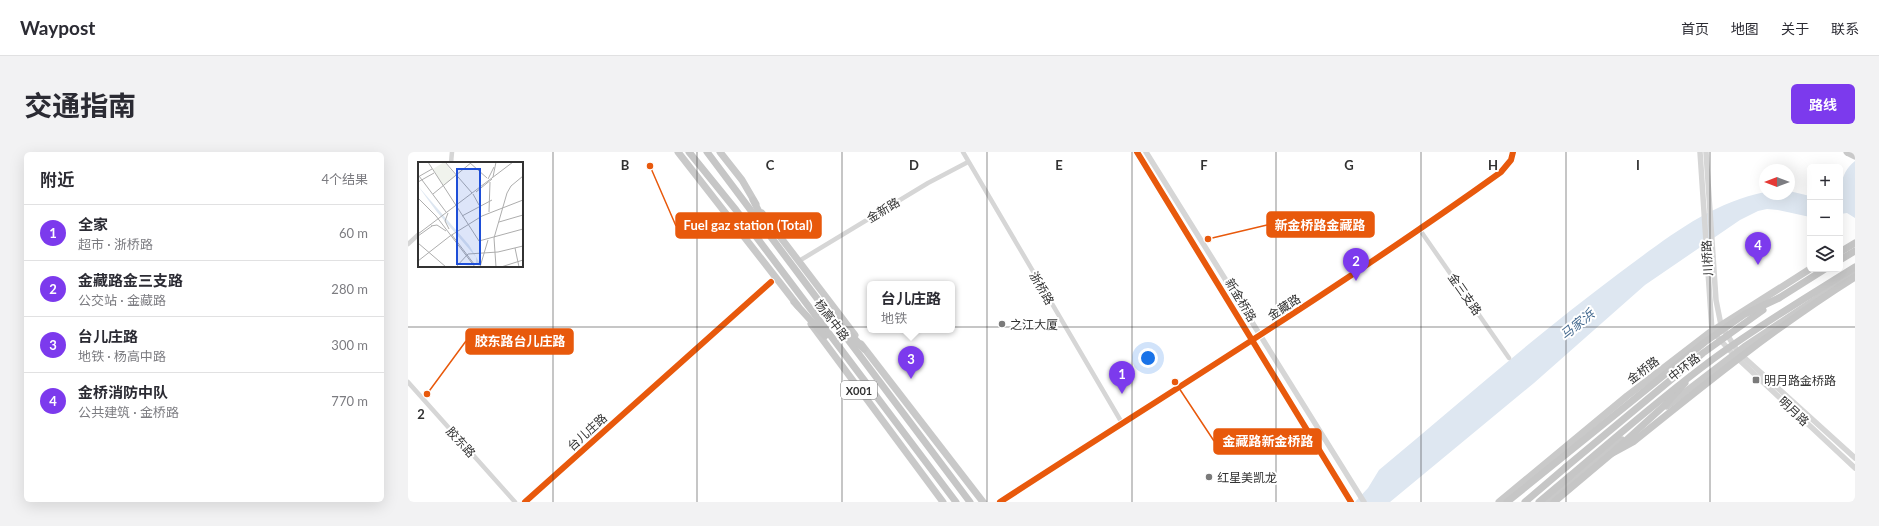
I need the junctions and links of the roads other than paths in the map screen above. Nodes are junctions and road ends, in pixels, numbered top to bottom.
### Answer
1 (452, 152) edge
2 (678, 152) edge
3 (689, 152) edge
4 (707, 152) edge
5 (720, 152) edge
6 (963, 152) edge
7 (1137, 152) edge
8 (1146, 152) edge
9 (1513, 152) edge
10 (1700, 152) edge
11 (1706, 152) edge
12 (1847, 152) edge
13 (1855, 156) edge
14 (451, 162) edge
15 (968, 162) junction
16 (1706, 189) junction
17 (753, 200) junction
18 (1420, 230) junction
19 (418, 235) edge
20 (1855, 242) edge
21 (408, 244) edge
22 (779, 249) junction
23 (1843, 249) edge
24 (1855, 251) edge
25 (1843, 258) edge
26 (799, 261) junction
27 (1710, 262) junction
28 (1855, 267) edge
29 (1807, 271) edge
30 (1812, 272) edge
31 (1820, 272) edge
32 (1855, 273) edge
33 (1855, 277) edge
34 (774, 279) junction
35 (1794, 287) junction
36 (814, 296) junction
37 (1779, 298) junction
38 (794, 302) junction
39 (1721, 325) junction
40 (1712, 331) junction
41 (1261, 336) junction
42 (1253, 340) junction
43 (864, 349) junction
44 (1736, 353) junction
45 (1509, 358) dead end
46 (857, 371) junction
47 (1692, 375) junction
48 (408, 382) edge
49 (1122, 423) junction
50 (1611, 454) junction
51 (1855, 458) edge
52 (1855, 468) edge
53 (1350, 500) edge
54 (515, 502) edge
55 (524, 502) edge
56 (943, 502) edge
57 (956, 502) edge
58 (970, 502) edge
59 (983, 502) edge
60 (1000, 502) edge
61 (1364, 502) edge
62 (1499, 502) edge
63 (1507, 502) edge
64 (1525, 502) edge
65 (1539, 502) edge
66 (1546, 502) edge
67 (1554, 502) edge

1 - 14 street
2 - 34 main road, 杨高中路 / X001
3 - 46 highway, 杨高中路 / X001
4 - 22 highway, 杨高中路 / X001
5 - 17 main road, 杨高中路 / X001
6 - 15 street, 浙桥路
7 - 42 street, 新金桥路
8 - 41 street, 新金桥路
9 - 18 street, 金藏路
10 - 16 street, 川桥路
11 - 16 street, 川桥路
12 - 13 main road
15 - 26 street, 金新路
15 - 49 street, 浙桥路
16 - 27 street, 川桥路
17 - 22 highway
17 - 26 main road, 杨高中路 / X001
18 - 41 street, 金藏路
18 - 45 street, 金三支路
19 - 21 street
20 - 23 highway
22 - 36 highway, 杨高中路 / X001
24 - 25 highway
26 - 43 main road, 杨高中路 / X001
27 - 39 street, 川桥路
27 - 40 street, 川桥路
28 - 47 highway, 中环路, bridge
29 - 39 main road, 金桥路
30 - 35 highway
31 - 35 highway, 中环路
32 - 44 main road
33 - 50 highway, bridge
34 - 38 main road, 杨高中路 / X001
34 - 55 street, 台儿庄路
35 - 37 highway, 中环路
36 - 43 highway
36 - 58 highway, 杨高中路 / X001
37 - 63 highway, bridge
37 - 64 highway, 中环路, bridge
38 - 46 highway
38 - 56 main road, 杨高中路 / X001
39 - 40 main road, 金桥路
39 - 44 street, 川桥路
40 - 44 street
40 - 62 main road, 金桥路
41 - 42 street, 金藏路
41 - 61 street, 新金桥路
42 - 49 street, 金藏路
42 - 53 street, 新金桥路
43 - 59 main road, 杨高中路 / X001
44 - 51 street, 明月路
44 - 52 street, 明月路
44 - 66 main road
46 - 57 highway, 杨高中路 / X001
47 - 50 highway, bridge
47 - 65 highway, 中环路, bridge
48 - 54 street, 胶东路
49 - 60 street, 金藏路
50 - 67 highway, bridge

